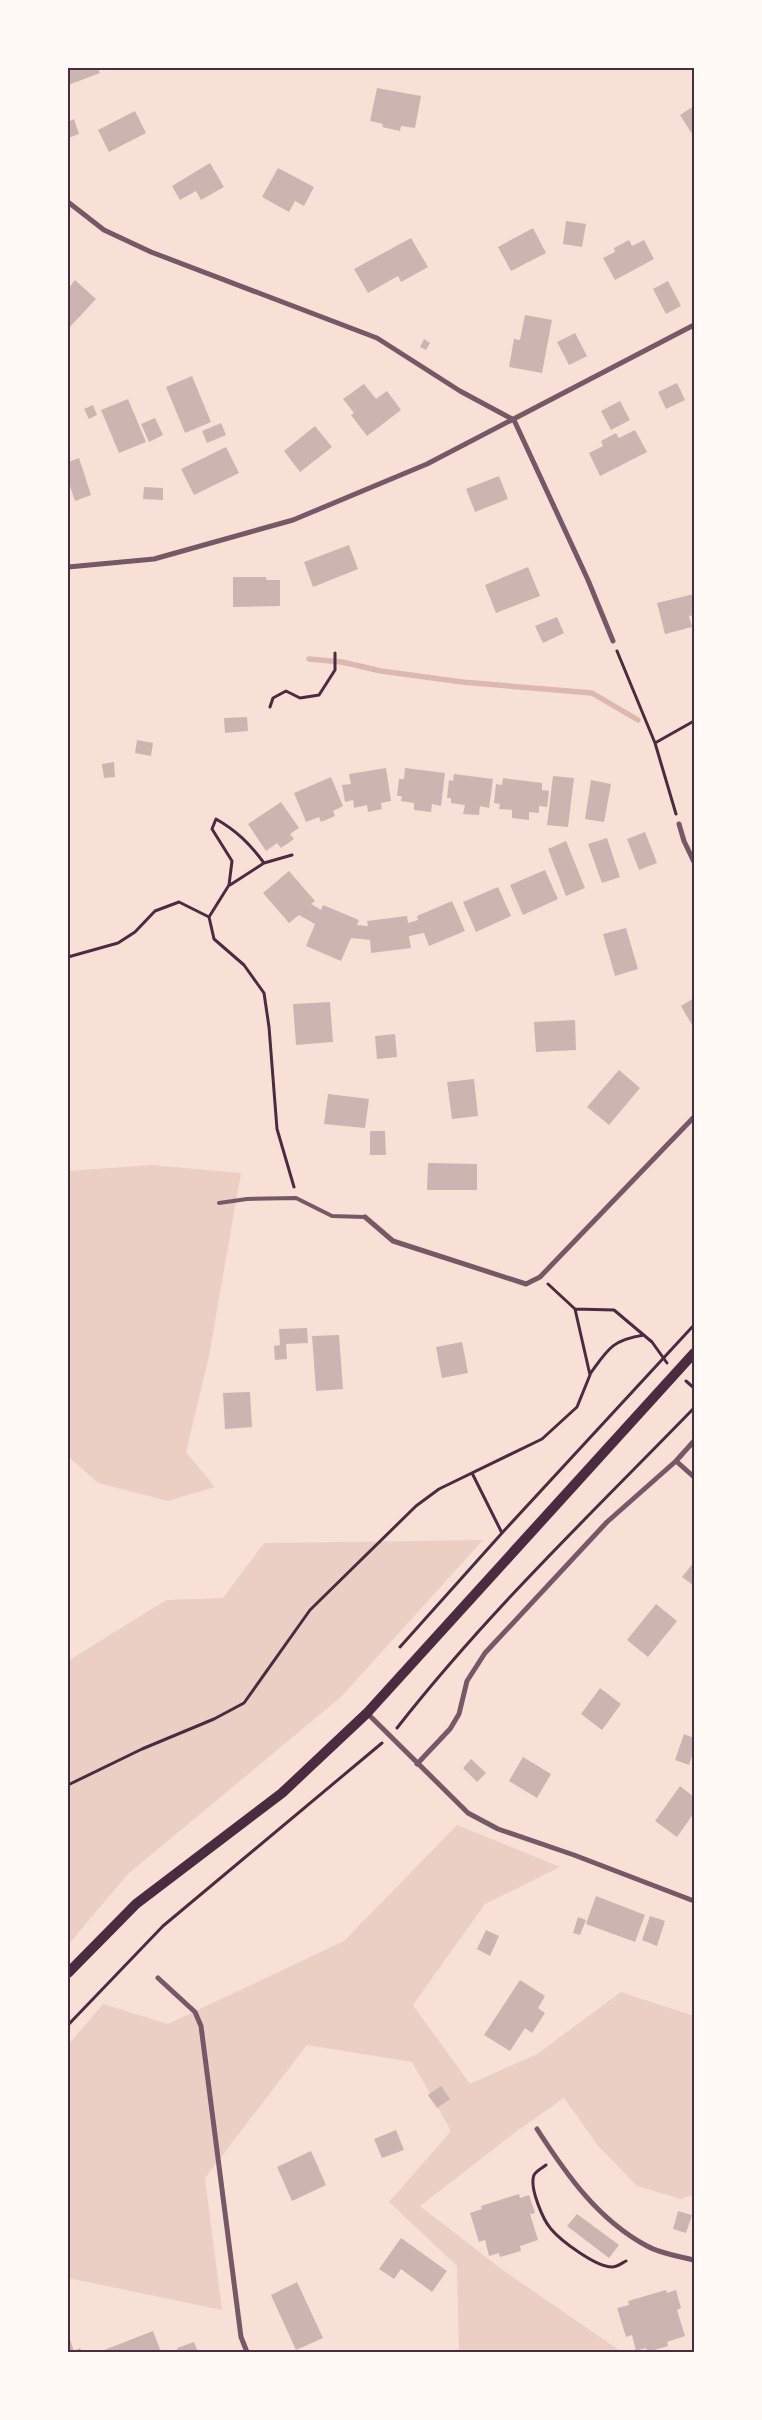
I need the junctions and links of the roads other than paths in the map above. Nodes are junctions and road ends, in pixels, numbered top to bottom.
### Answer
1 (68, 202) edge
2 (694, 325) edge
3 (514, 420) junction
4 (68, 567) edge
5 (613, 641) road end
6 (679, 824) road end
7 (694, 862) edge
8 (694, 1117) edge
9 (219, 1203) dead end
10 (365, 1217) joint
11 (694, 1353) edge
12 (694, 1441) edge
13 (676, 1461) junction
14 (694, 1477) edge
15 (367, 1713) junction
16 (417, 1764) junction
17 (694, 1901) edge
18 (68, 1973) edge
19 (158, 1978) dead end
20 (537, 2129) dead end
21 (694, 2260) edge
22 (247, 2352) edge

1 - 3 street
2 - 3 street
3 - 4 street
3 - 5 street
6 - 7 street
8 - 10 street
9 - 10 lane
11 - 15 main road
12 - 13 street
13 - 14 street
13 - 16 street
15 - 16 street
15 - 18 main road
16 - 17 street
19 - 22 street
20 - 21 street

